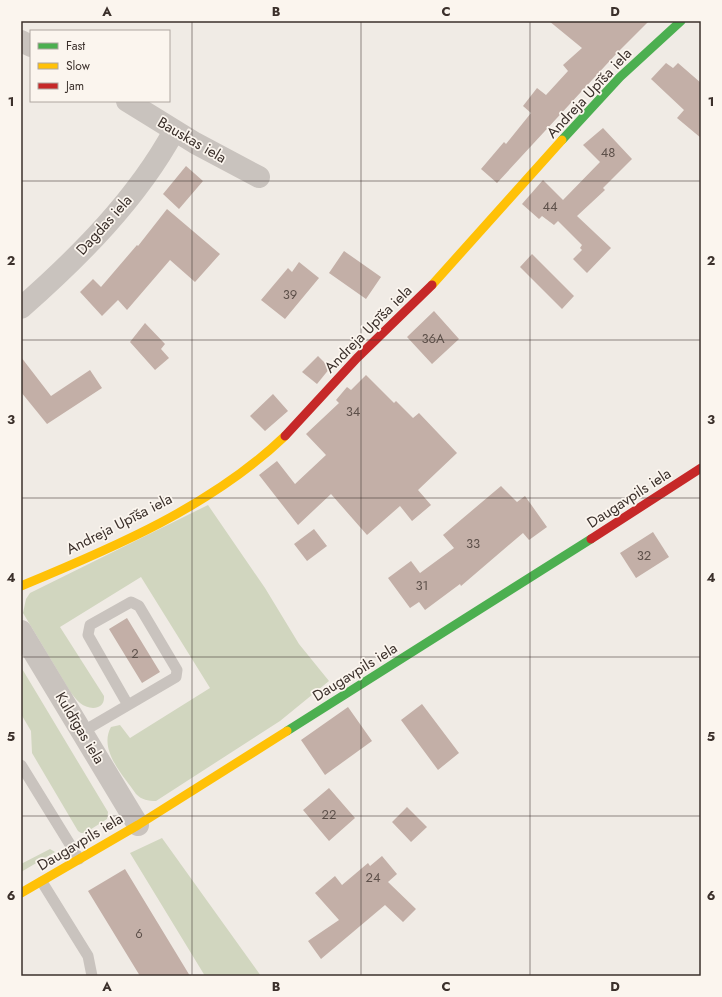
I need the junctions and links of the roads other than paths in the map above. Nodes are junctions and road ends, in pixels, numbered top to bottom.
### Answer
1 (681, 21) edge
2 (21, 41) edge
3 (30, 46) edge
4 (129, 102) edge
5 (174, 131) junction
6 (259, 177) dead end
7 (21, 308) edge
8 (701, 468) edge
9 (21, 586) edge
10 (21, 631) edge
11 (128, 705) junction
12 (82, 732) junction
13 (21, 765) edge
14 (138, 825) junction
15 (79, 859) junction
16 (42, 882) junction
17 (21, 893) edge
18 (92, 976) edge

1 - 9 street, Andreja Upīša iela
2 - 3 street
4 - 5 street, Bauskas iela
5 - 6 street, Bauskas iela
5 - 7 street, Dagdas iela
8 - 14 street, Daugavpils iela
10 - 12 street, Kuldīgas iela
11 - 11 lane
11 - 12 lane
12 - 14 street, Kuldīgas iela
13 - 15 lane
14 - 15 street, Daugavpils iela
15 - 16 street, Daugavpils iela
16 - 17 street, Daugavpils iela
16 - 18 lane

